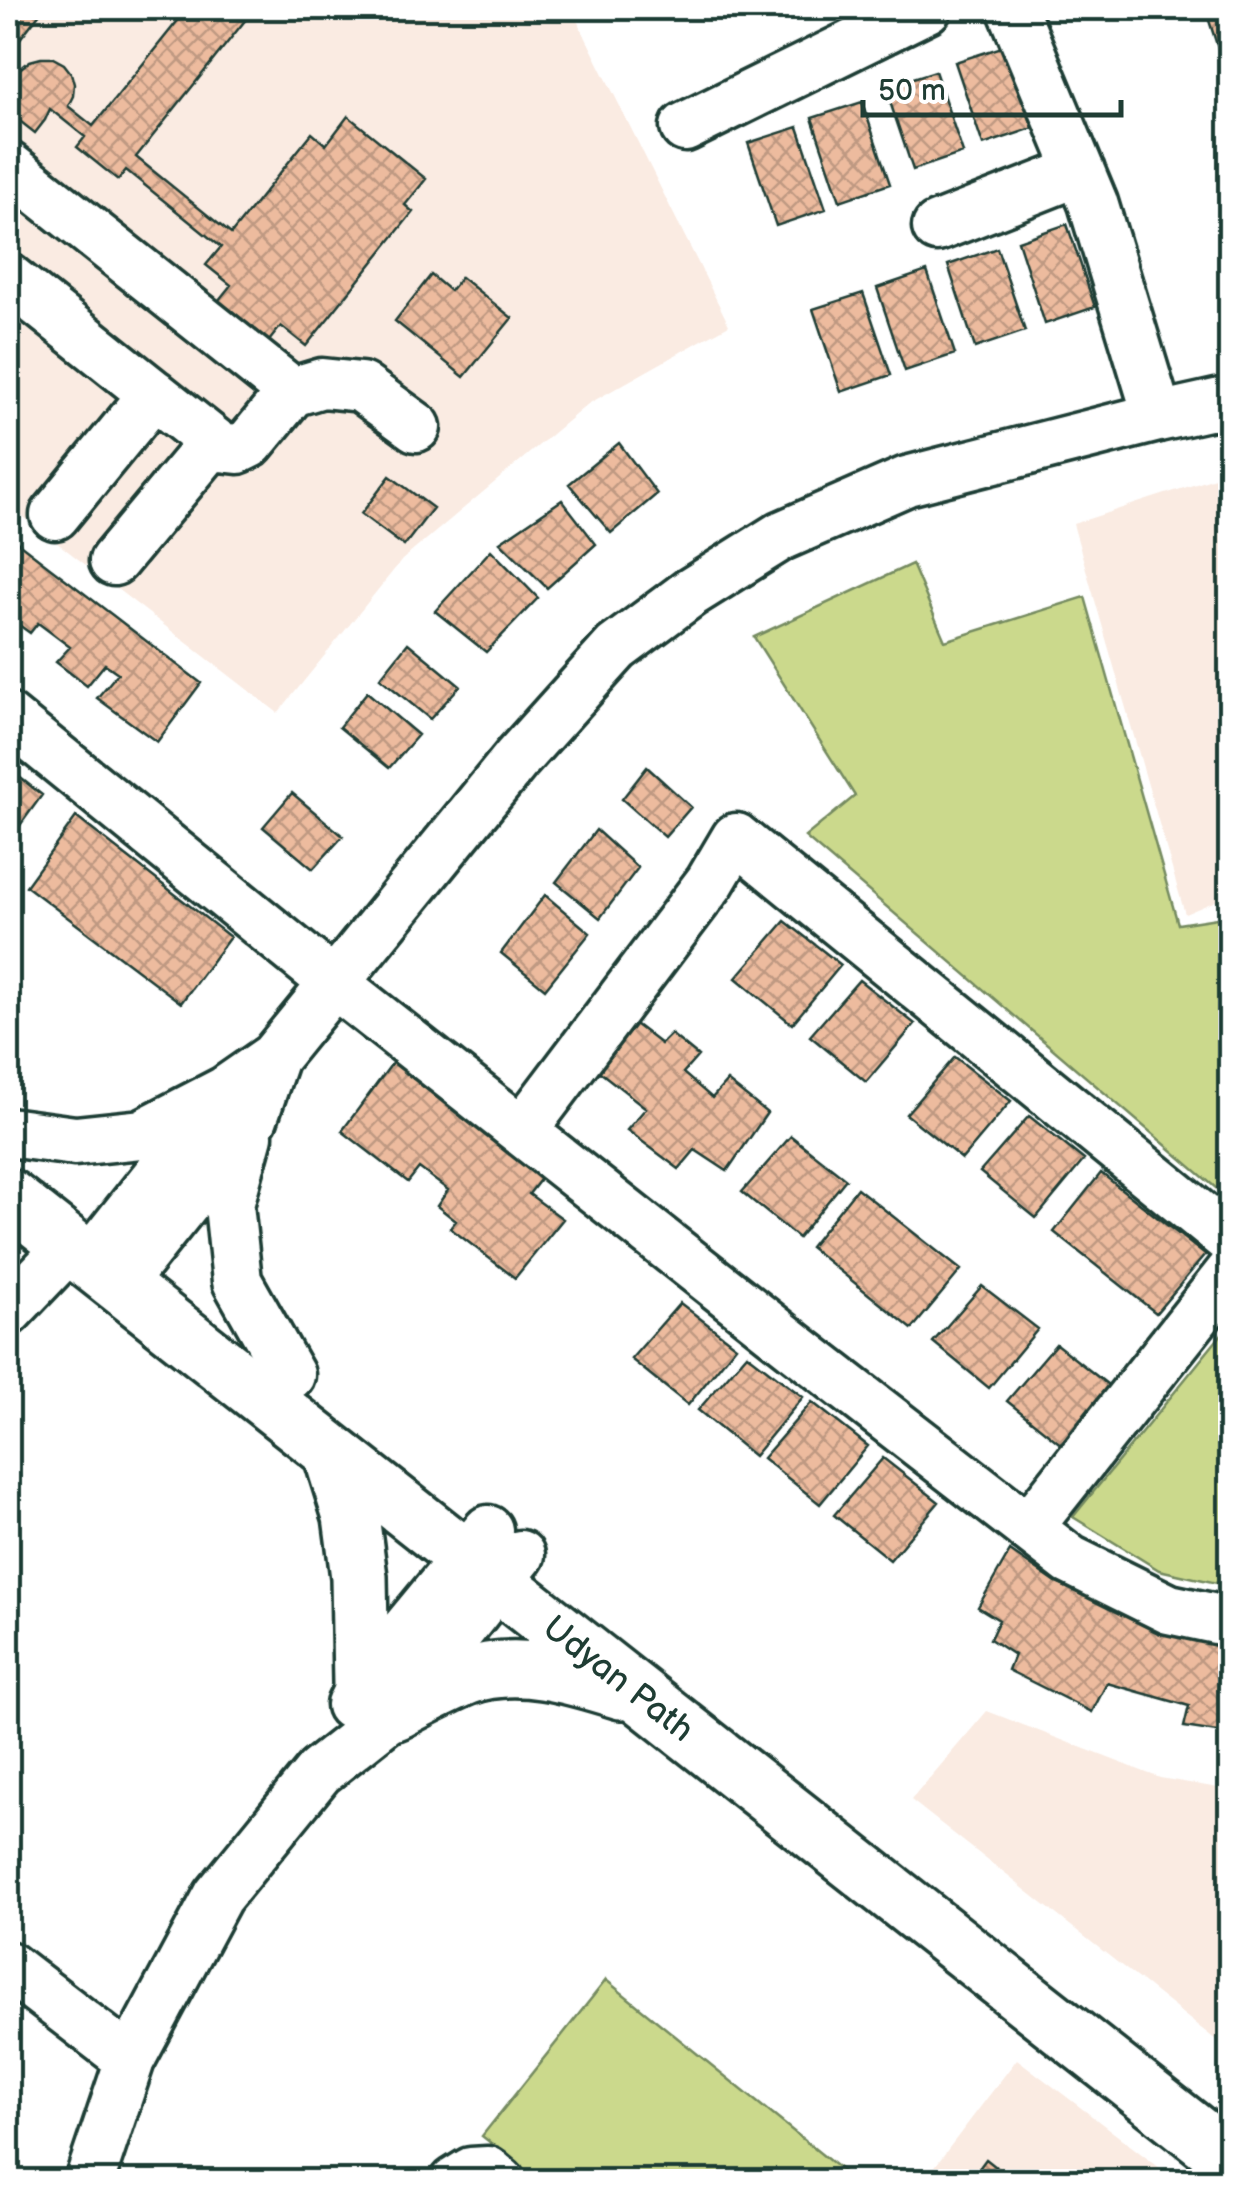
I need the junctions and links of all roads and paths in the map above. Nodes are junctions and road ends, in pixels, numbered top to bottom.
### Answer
1 (927, 8) edge
2 (1012, 8) edge
3 (685, 127) dead end
4 (8, 166) edge
5 (1080, 171) junction
6 (937, 227) dead end
7 (8, 278) edge
8 (292, 392) junction
9 (154, 394) junction
10 (1230, 401) edge
11 (1158, 417) junction
12 (416, 427) dead end
13 (213, 442) junction
14 (55, 515) dead end
15 (114, 561) dead end
16 (8, 718) edge
17 (334, 983) junction
18 (239, 1104) junction
19 (522, 1131) junction
20 (8, 1132) edge
21 (8, 1154) edge
22 (8, 1196) edge
23 (1230, 1240) edge
24 (106, 1257) junction
25 (1230, 1272) edge
26 (8, 1311) edge
27 (290, 1375) junction
28 (331, 1452) junction
29 (1028, 1528) junction
30 (493, 1556) junction
31 (1230, 1622) edge
32 (378, 1698) junction
33 (643, 1698) junction
34 (8, 1966) edge
35 (130, 2060) junction
36 (1230, 2113) edge
37 (1230, 2160) edge
38 (89, 2182) edge
39 (455, 2182) edge
40 (501, 2182) edge

1 - 3 street
2 - 5 street
4 - 8 street
5 - 6 street
5 - 11 street
7 - 9 street
8 - 12 street
8 - 13 street
9 - 13 street
9 - 14 street
10 - 11 street
11 - 17 street
13 - 15 street
16 - 17 street
17 - 18 street
17 - 19 street
18 - 20 street
18 - 24 street
18 - 27 street
19 - 23 street
19 - 29 street
21 - 24 main road, Udyan Path
22 - 24 main road, Udyan Path
24 - 26 street
24 - 27 main road, Udyan Path
24 - 28 main road, Udyan Path
25 - 29 street
27 - 30 main road, Udyan Path
28 - 30 main road, Udyan Path
28 - 32 main road
29 - 31 street
30 - 32 street
30 - 33 main road, Udyan Path
30 - 36 main road, Udyan Path
32 - 33 main road
32 - 35 street
33 - 37 main road, Udyan Path
34 - 35 street
35 - 38 street
39 - 40 street

